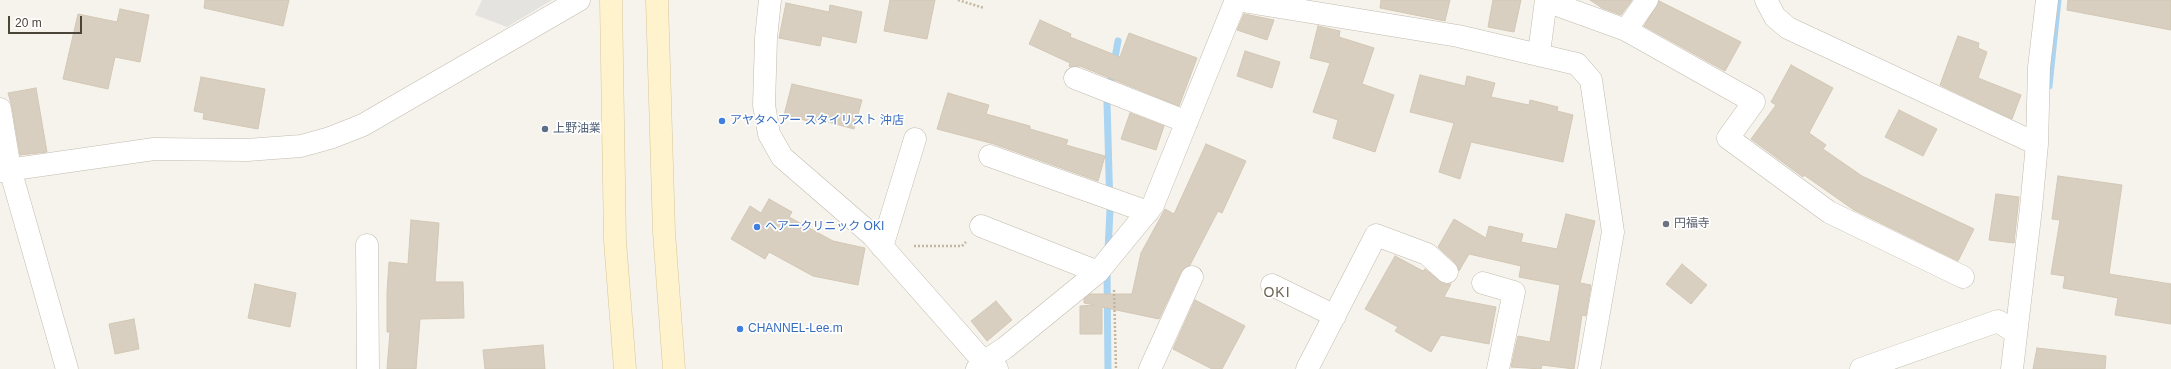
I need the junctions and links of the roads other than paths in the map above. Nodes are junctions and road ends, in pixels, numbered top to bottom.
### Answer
1 (580, 0) edge
2 (611, 0) edge
3 (657, 0) edge
4 (770, 0) edge
5 (1236, 0) edge
6 (1546, 0) edge
7 (1646, 0) edge
8 (1766, 0) edge
9 (2048, 0) edge
10 (1626, 30) junction
11 (1539, 54) junction
12 (1075, 78) dead end
13 (0, 108) edge
14 (1188, 122) junction
15 (915, 139) dead end
16 (2036, 144) junction
17 (990, 156) dead end
18 (5, 170) edge
19 (1148, 212) junction
20 (981, 226) road end
21 (367, 245) dead end
22 (882, 247) junction
23 (1107, 262) junction
24 (1447, 272) dead end
25 (1192, 277) dead end
26 (1964, 277) dead end
27 (1483, 283) dead end
28 (1272, 285) dead end
29 (1335, 316) junction
30 (2016, 333) junction
31 (986, 367) edge
32 (67, 369) edge
33 (368, 369) edge
34 (624, 369) edge
35 (674, 369) edge
36 (1150, 369) edge
37 (1307, 369) edge
38 (1498, 369) edge
39 (1589, 369) edge
40 (1861, 369) edge
41 (2012, 369) edge

1 - 18 street
2 - 34 street
3 - 35 street
4 - 22 street
5 - 11 street
5 - 14 street
6 - 10 street
6 - 11 street
7 - 10 street
8 - 16 street
9 - 16 street
10 - 26 street
11 - 39 street
12 - 14 street
13 - 18 street
14 - 19 street
15 - 22 street
16 - 30 street
17 - 19 street
18 - 32 street
19 - 23 street
20 - 23 street
21 - 33 street
22 - 31 street
23 - 31 street
24 - 29 street
25 - 36 street
27 - 38 street
28 - 29 street
29 - 37 street
30 - 40 street
30 - 41 street

